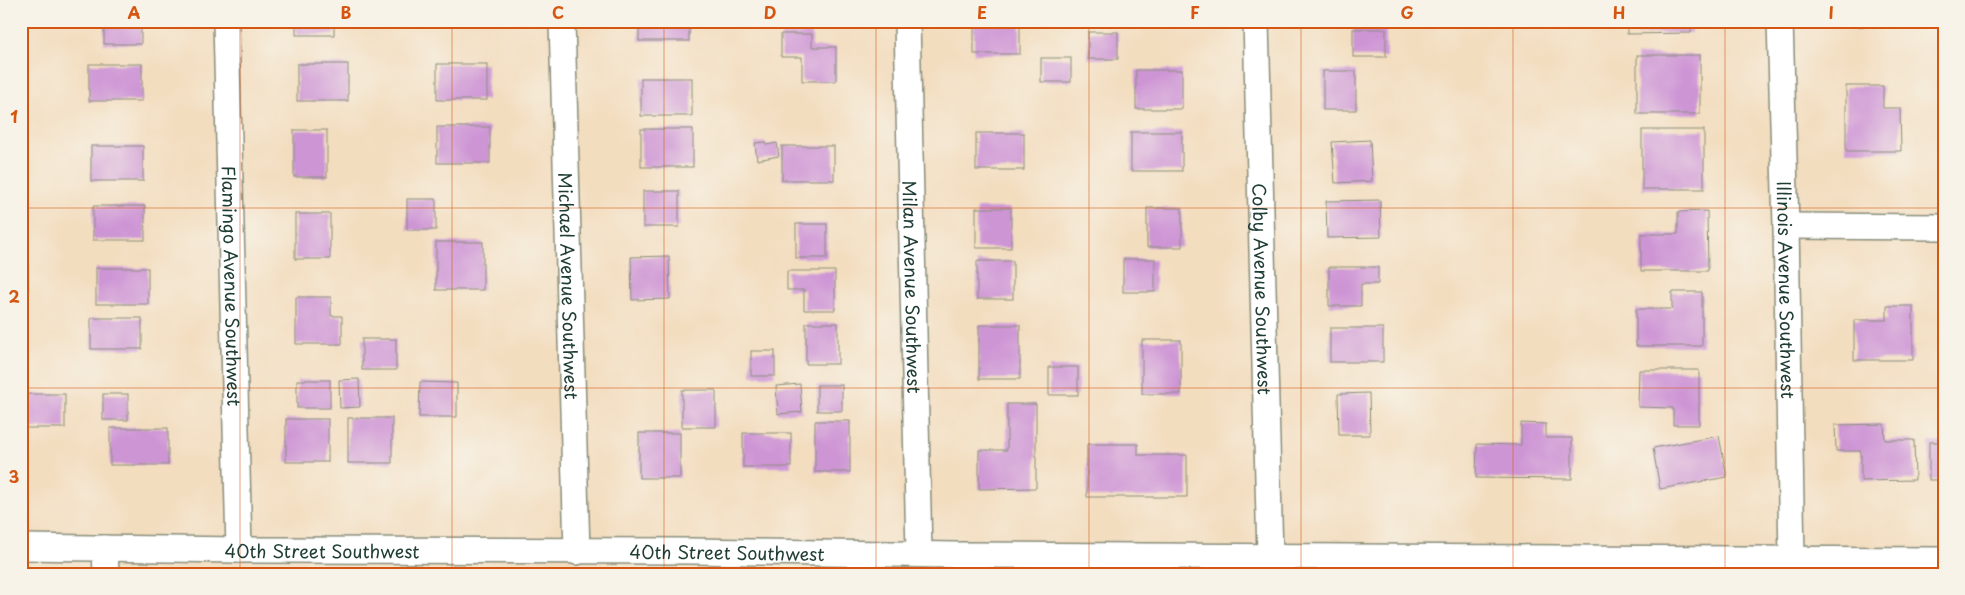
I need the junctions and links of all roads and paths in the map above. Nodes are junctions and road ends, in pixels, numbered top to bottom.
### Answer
1 (226, 21) edge
2 (562, 21) edge
3 (907, 21) edge
4 (1256, 21) edge
5 (1780, 21) edge
6 (1786, 226) junction
7 (1944, 227) edge
8 (21, 547) edge
9 (105, 548) junction
10 (239, 550) junction
11 (577, 552) junction
12 (919, 553) junction
13 (1270, 556) junction
14 (1792, 558) junction
15 (1944, 560) edge
16 (957, 564) edge
17 (106, 574) edge

1 - 10 street, Flamingo Avenue Southwest
2 - 11 street, Michael Avenue Southwest
3 - 12 street, Milan Avenue Southwest
4 - 13 street, Colby Avenue Southwest
5 - 6 street, Illinois Avenue Southwest
6 - 7 street
6 - 14 street, Illinois Avenue Southwest
8 - 9 street, 40th Street Southwest
9 - 10 street, 40th Street Southwest
9 - 17 street
10 - 11 street, 40th Street Southwest
11 - 12 street, 40th Street Southwest
12 - 16 street, 40th Street Southwest
13 - 14 street, 40th Street Southwest
13 - 16 street, 40th Street Southwest
14 - 15 street, 40th Street Southwest

